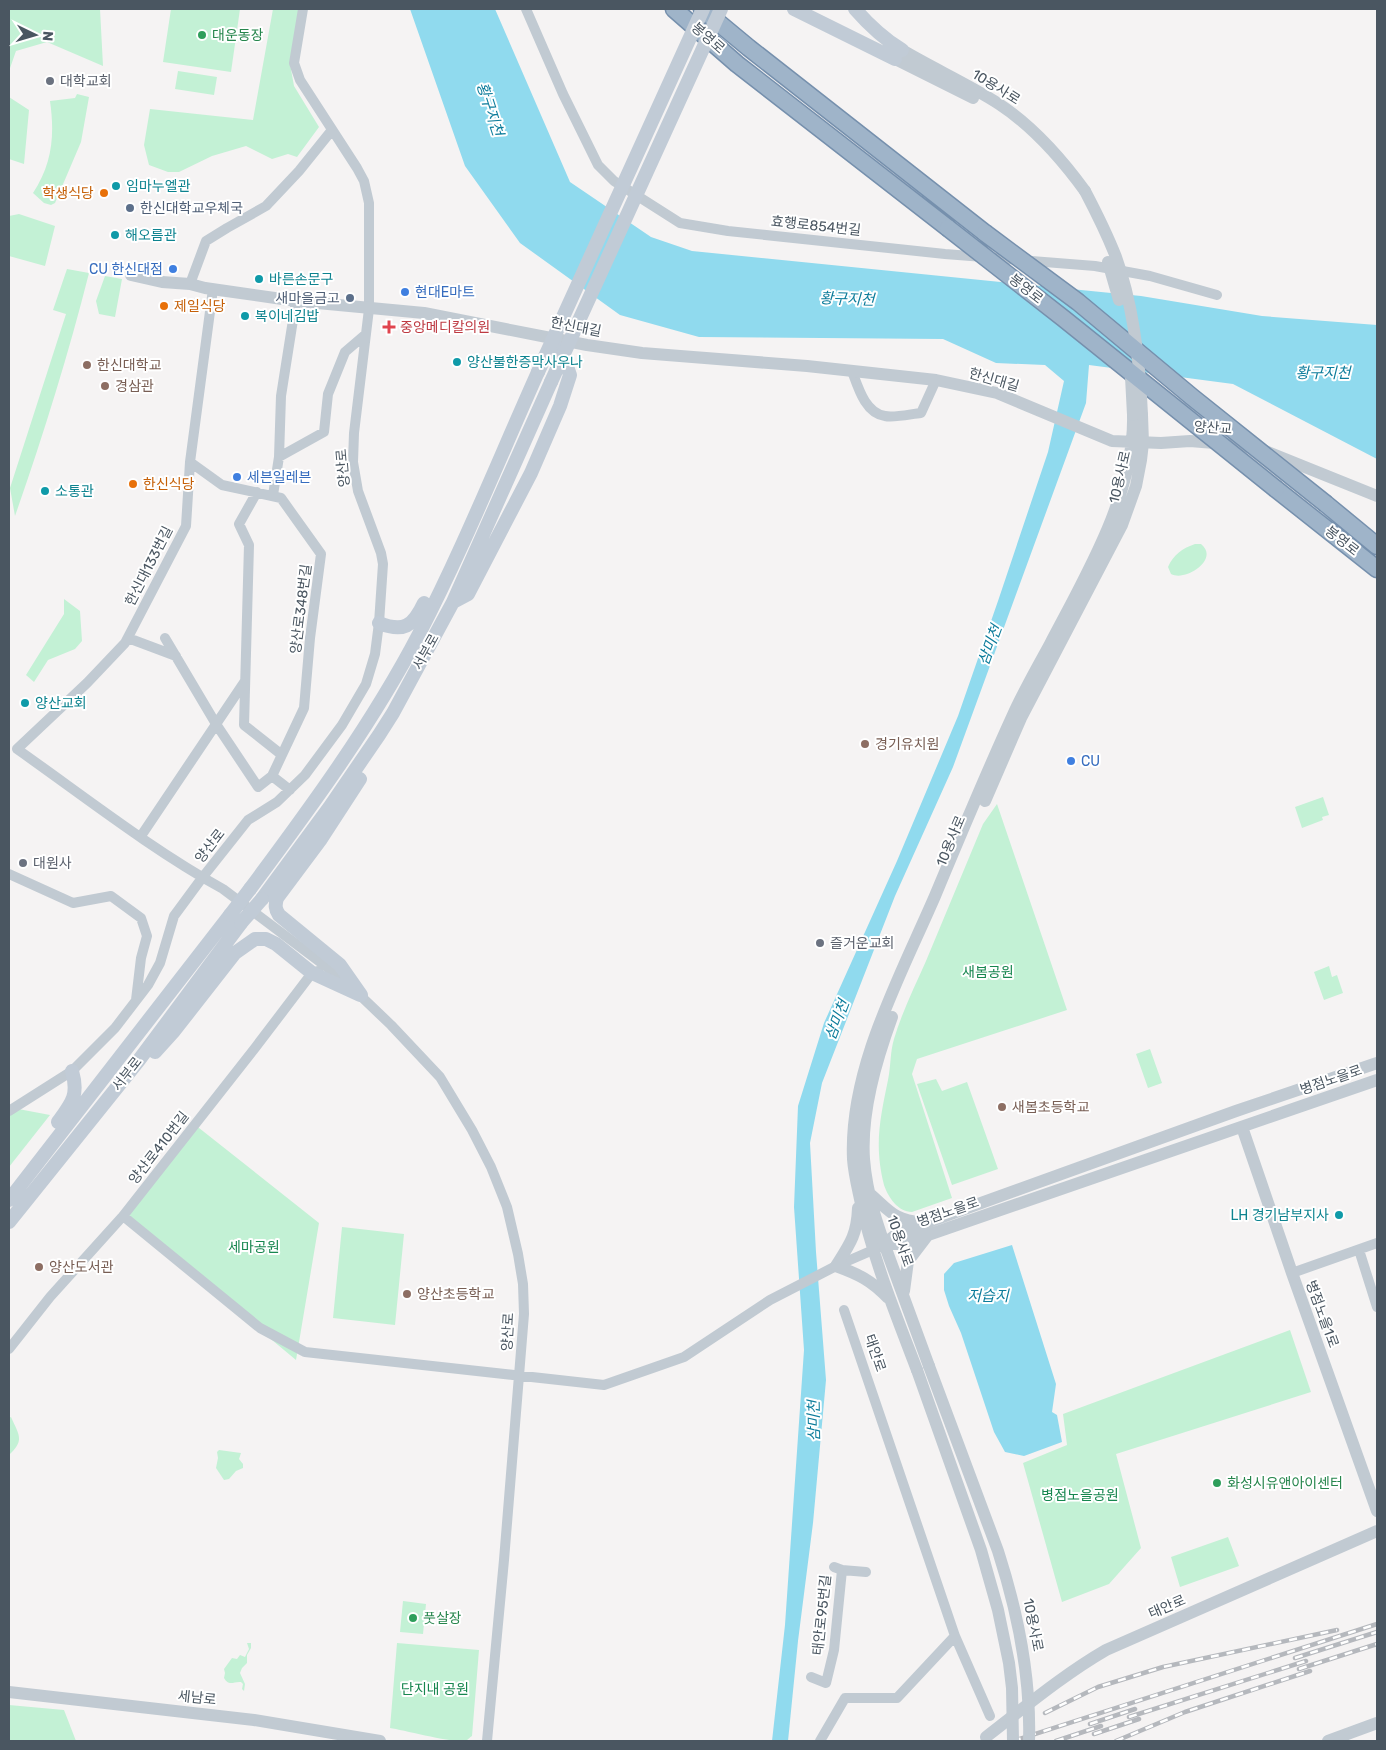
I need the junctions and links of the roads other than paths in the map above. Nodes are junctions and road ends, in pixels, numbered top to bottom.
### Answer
1 (303, 9) edge
2 (526, 9) edge
3 (674, 9) edge
4 (702, 9) edge
5 (721, 9) edge
6 (794, 9) edge
7 (855, 9) edge
8 (899, 54) junction
9 (332, 130) junction
10 (131, 275) dead end
11 (190, 284) junction
12 (213, 289) junction
13 (1217, 296) dead end
14 (296, 301) junction
15 (369, 309) junction
16 (366, 334) junction
17 (555, 338) junction
18 (852, 371) junction
19 (936, 380) junction
20 (1044, 412) joint
21 (1137, 442) junction
22 (279, 457) junction
23 (190, 462) junction
24 (1123, 483) junction
25 (1136, 486) junction
26 (257, 492) junction
27 (484, 493) junction
28 (273, 495) junction
29 (1377, 496) edge
30 (1377, 546) edge
31 (1377, 569) edge
32 (453, 602) junction
33 (379, 623) junction
34 (128, 638) junction
35 (165, 638) dead end
36 (176, 656) junction
37 (246, 680) junction
38 (392, 713) junction
39 (216, 724) junction
40 (13, 749) edge
41 (282, 756) junction
42 (272, 776) junction
43 (290, 790) junction
44 (141, 836) junction
45 (9, 874) edge
46 (202, 878) junction
47 (331, 971) junction
48 (312, 973) junction
49 (361, 995) junction
50 (136, 1000) junction
51 (1377, 1063) edge
52 (72, 1071) junction
53 (1377, 1080) edge
54 (1289, 1093) junction
55 (104, 1104) junction
56 (1293, 1109) junction
57 (9, 1111) edge
58 (1242, 1127) junction
59 (1182, 1130) junction
60 (1187, 1146) junction
61 (22, 1184) junction
62 (865, 1199) junction
63 (9, 1200) edge
64 (123, 1216) junction
65 (9, 1222) edge
66 (925, 1230) junction
67 (1377, 1243) edge
68 (879, 1247) junction
69 (1359, 1250) junction
70 (836, 1266) junction
71 (1292, 1273) junction
72 (904, 1296) junction
73 (891, 1302) junction
74 (1377, 1307) edge
75 (844, 1310) dead end
76 (9, 1349) edge
77 (923, 1368) junction
78 (520, 1376) junction
79 (1377, 1510) edge
80 (1377, 1531) edge
81 (866, 1572) dead end
82 (955, 1636) junction
83 (811, 1677) dead end
84 (9, 1692) edge
85 (990, 1716) dead end
86 (1377, 1723) edge
87 (986, 1737) dead end
88 (380, 1741) edge
89 (487, 1741) edge
90 (820, 1741) edge
91 (1013, 1741) edge
92 (1029, 1741) edge
93 (1328, 1741) edge

1 - 9 street, 양산로
2 - 13 street, 효행로854번길
3 - 31 highway, 봉영로, bridge
4 - 27 main road, 서부로, bridge
4 - 30 highway, 봉영로, bridge
5 - 32 main road, 서부로, bridge
6 - 8 main road
7 - 8 main road
8 - 21 street, 10용사로, bridge
9 - 11 street
9 - 15 street, 양산로
10 - 11 street, 한신대길
11 - 12 street, 한신대길
12 - 14 street, 한신대길
12 - 23 street, 한신대133번길
14 - 15 street, 한신대길
14 - 22 street
15 - 16 street, 양산로
15 - 17 street, 한신대길
16 - 22 street
16 - 33 street, 양산로
17 - 18 street, 한신대길
17 - 32 main road
18 - 19 street, 한신대길
18 - 19 street
19 - 20 street, 한신대길
20 - 21 street, 양산교
21 - 24 street, 10용사로
21 - 25 street, 10용사로
21 - 29 street, 양산교
22 - 28 street
23 - 26 street
23 - 34 street, 한신대133번길
24 - 25 street
24 - 62 street, 10용사로
25 - 62 street, 10용사로
26 - 28 street
26 - 37 street
27 - 33 main road
27 - 61 main road, 서부로, bridge
28 - 41 street, 양산로348번길
32 - 38 main road, 서부로
33 - 43 street, 양산로
34 - 36 street
34 - 40 street, 한신대133번길
35 - 36 street
36 - 39 street
37 - 39 street
37 - 41 street
38 - 49 main road
38 - 55 main road, 서부로, bridge
39 - 42 street
39 - 44 street
40 - 44 street, 한신대133번길
41 - 42 street, 양산로348번길
42 - 43 street
43 - 46 street, 양산로
44 - 46 street, 한신대133번길
45 - 50 street
46 - 47 street, 한신대133번길
46 - 50 street, 양산로
47 - 48 street
47 - 49 street, 양산로
48 - 49 main road
48 - 55 main road
48 - 64 street, 양산로410번길
49 - 78 street, 양산로
50 - 52 street, 양산로
51 - 54 street, 병점노을로
52 - 57 street, 양산로
52 - 61 main road
53 - 56 street, 병점노을로
54 - 56 street
54 - 59 street, 병점노을로
55 - 65 main road, 서부로
56 - 58 street, 병점노을로
58 - 60 street, 병점노을로
58 - 71 street, 병점노을1로
59 - 60 street
59 - 66 street, 병점노을로
60 - 66 street, 병점노을로
61 - 63 main road, 서부로
62 - 66 street
62 - 68 street, 10용사로
62 - 70 street
64 - 76 street, 양산로410번길
64 - 78 street
66 - 68 street, 병점노을로
66 - 72 street
67 - 69 street
68 - 70 street
68 - 72 street, 10용사로
68 - 73 street, 10용사로
69 - 71 street
69 - 74 street
70 - 73 street
70 - 78 street
71 - 79 street, 병점노을1로
72 - 77 street, 10용사로
73 - 77 street, 10용사로
75 - 82 street, 태안로
77 - 91 street, 10용사로, bridge
77 - 92 street, 10용사로, bridge
78 - 89 street, 양산로
80 - 87 street, 태안로
81 - 83 street, 태안로95번길
82 - 85 street, 태안로
82 - 90 street
84 - 88 street, 세남로
86 - 93 street

